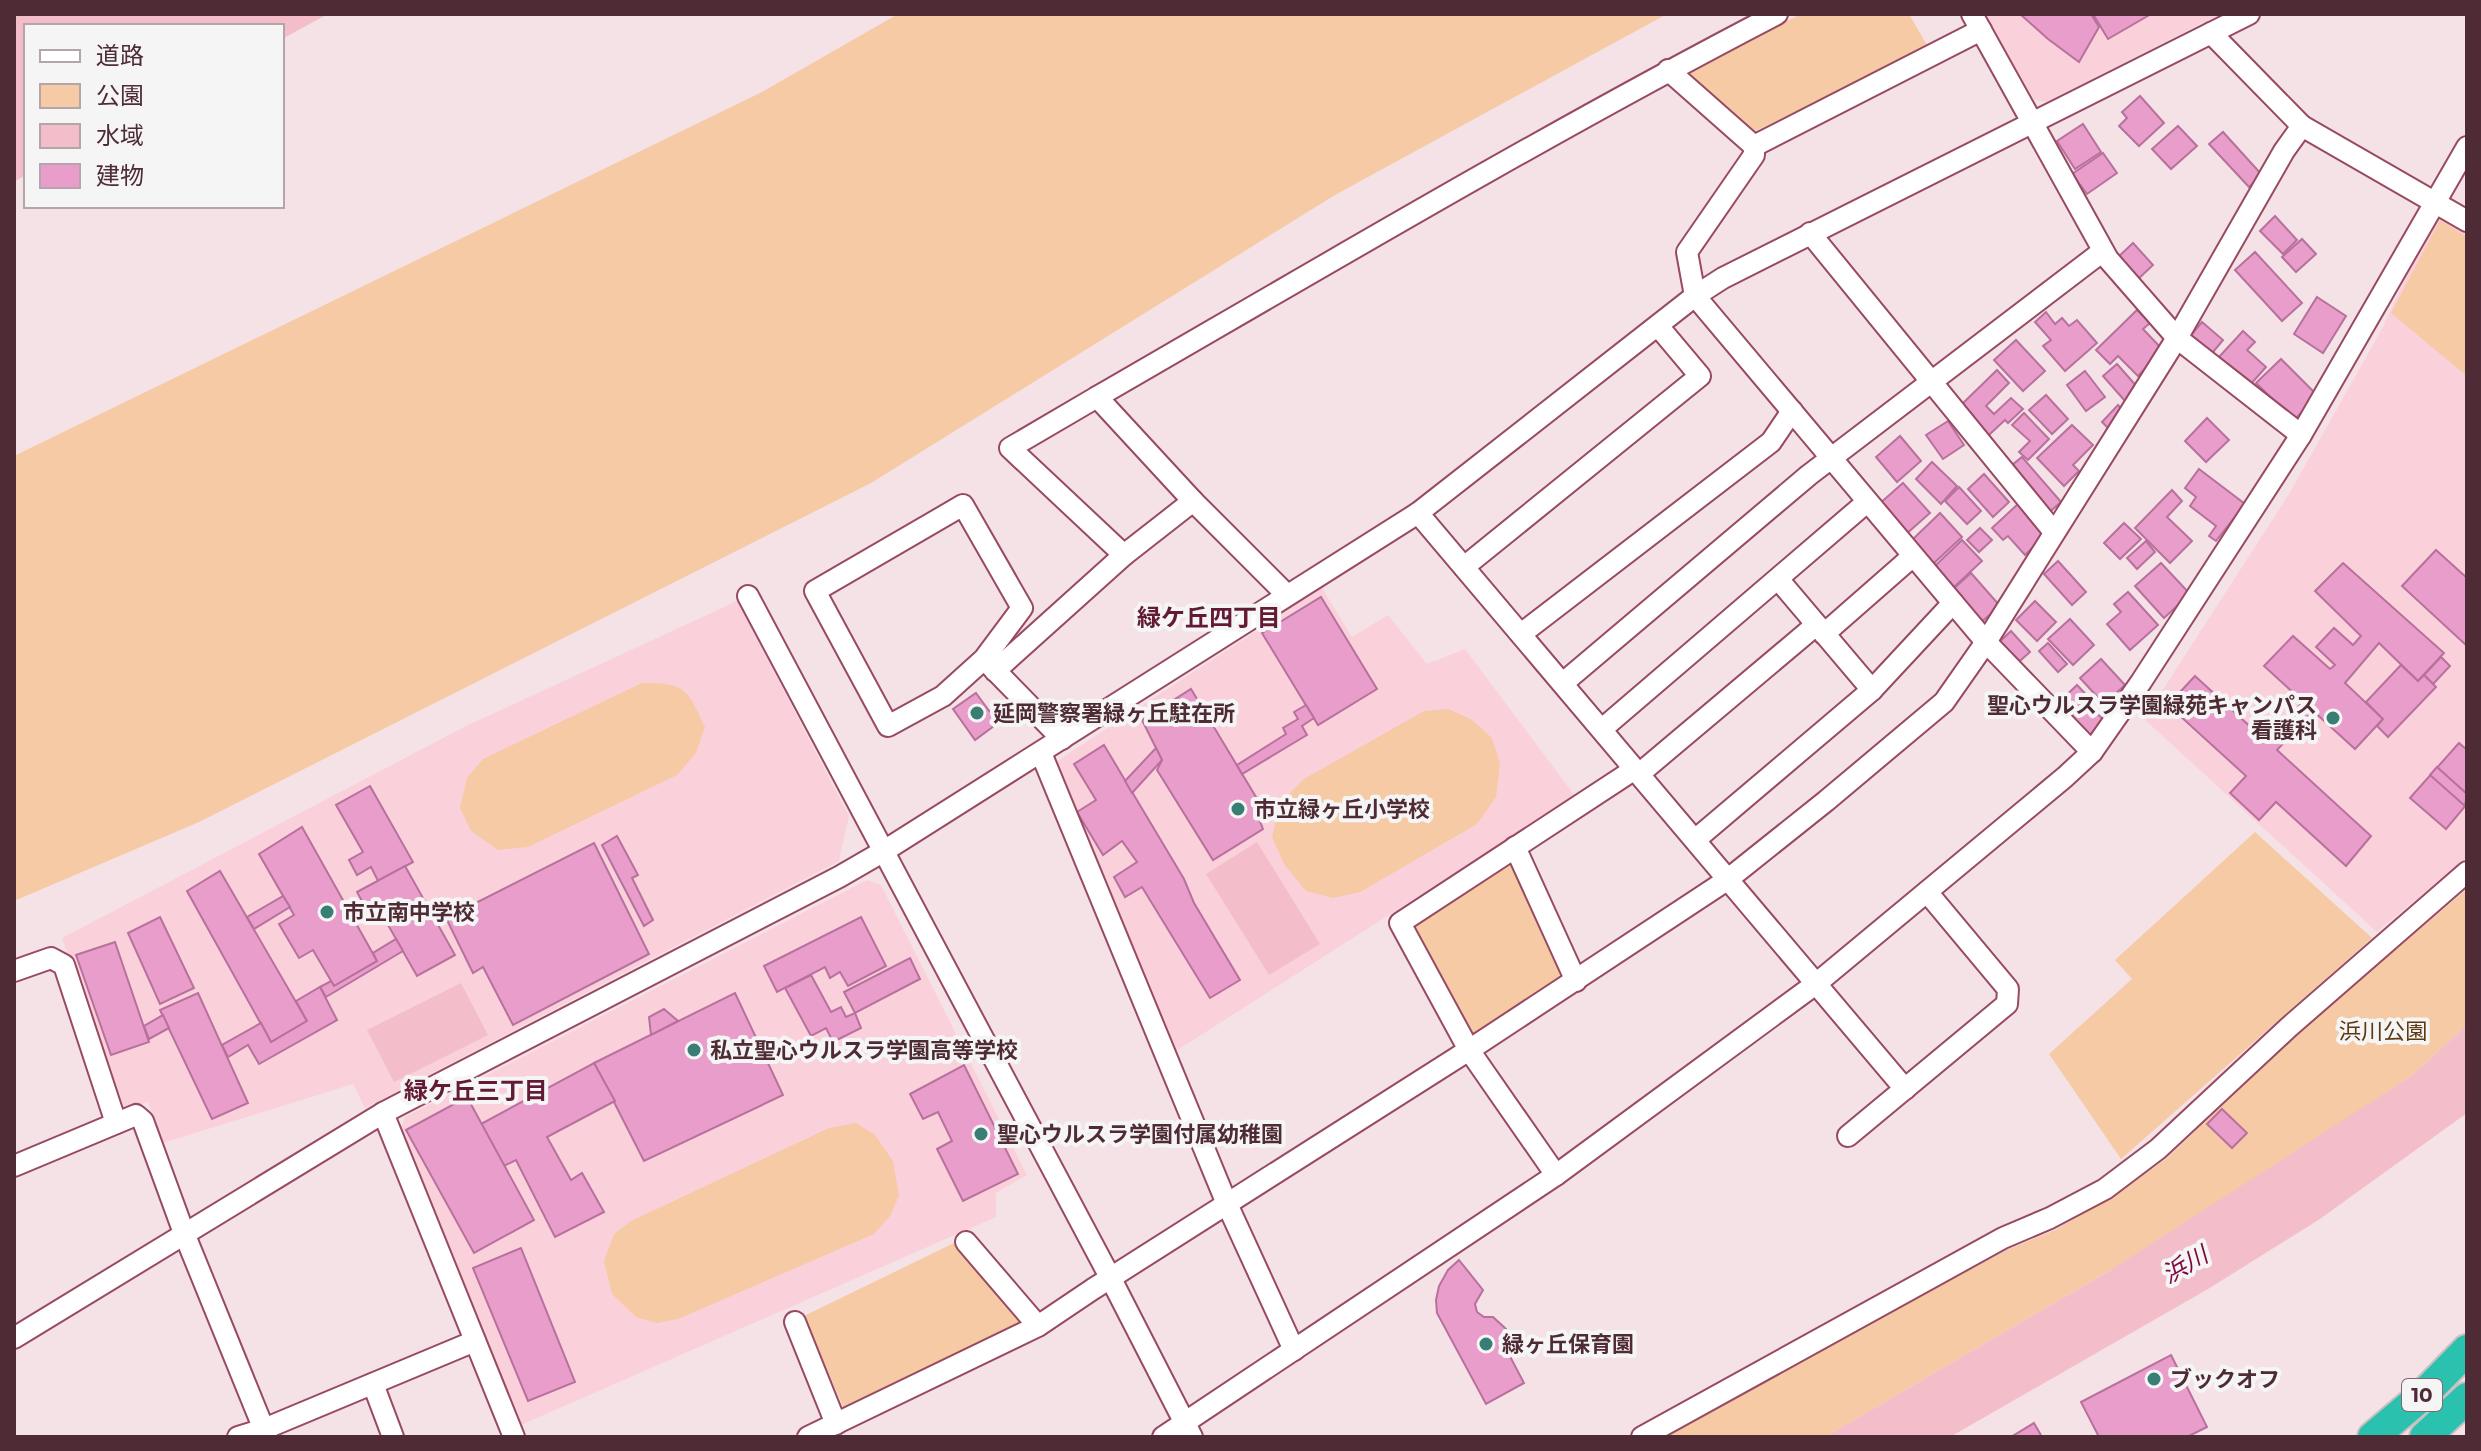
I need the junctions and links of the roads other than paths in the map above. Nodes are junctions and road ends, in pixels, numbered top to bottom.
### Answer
1 (1777, 14) edge
2 (2249, 14) edge
3 (1976, 22) edge
4 (2211, 33) junction
5 (1668, 70) junction
6 (2033, 121) junction
7 (2302, 126) junction
8 (1754, 146) junction
9 (2467, 147) edge
10 (2434, 202) junction
11 (2467, 221) edge
12 (1810, 233) junction
13 (2103, 251) junction
14 (1695, 296) junction
15 (1658, 326) junction
16 (2177, 338) junction
17 (1931, 383) junction
18 (1097, 397) junction
19 (1792, 411) junction
20 (2301, 435) junction
21 (1831, 459) junction
22 (1193, 501) junction
23 (1867, 502) junction
24 (1418, 513) junction
25 (2054, 532) junction
26 (1124, 555) junction
27 (1913, 556) junction
28 (1464, 567) junction
29 (1778, 579) junction
30 (1287, 595) junction
31 (748, 596) dead end
32 (1953, 603) junction
33 (1820, 629) junction
34 (1521, 634) junction
35 (1986, 642) junction
36 (990, 665) junction
37 (1563, 683) junction
38 (1872, 690) junction
39 (1602, 729) junction
40 (1062, 739) junction
41 (2092, 752) junction
42 (1041, 753) junction
43 (1637, 772) junction
44 (1695, 840) junction
45 (1515, 847) junction
46 (884, 851) junction
47 (2467, 872) edge
48 (1727, 880) junction
49 (1927, 892) junction
50 (14, 971) edge
51 (1576, 981) junction
52 (1817, 983) junction
53 (1469, 1050) junction
54 (1905, 1089) junction
55 (383, 1113) junction
56 (116, 1123) junction
57 (1848, 1136) dead end
58 (14, 1166) edge
59 (1556, 1175) junction
60 (1227, 1204) junction
61 (184, 1233) junction
62 (966, 1242) dead end
63 (1111, 1279) junction
64 (795, 1322) dead end
65 (1038, 1326) junction
66 (14, 1338) edge
67 (475, 1341) junction
68 (1294, 1350) junction
69 (2467, 1350) edge
70 (373, 1384) junction
71 (2467, 1398) edge
72 (836, 1424) junction
73 (1188, 1430) edge
74 (266, 1433) edge
75 (238, 1437) edge
76 (393, 1437) edge
77 (514, 1437) edge
78 (808, 1437) edge
79 (1163, 1437) edge
80 (1642, 1437) edge
81 (2373, 1437) edge
82 (2425, 1437) edge

1 - 5 street
2 - 4 street
3 - 6 street
3 - 8 street
4 - 6 street
4 - 7 street
5 - 8 street
5 - 18 street
6 - 12 street
6 - 13 street
7 - 10 street
7 - 16 street
8 - 14 street
9 - 10 street
10 - 11 street
10 - 20 street
12 - 14 street
12 - 17 street
13 - 16 street
13 - 17 street
14 - 15 street
14 - 19 street
15 - 24 street
15 - 28 street
16 - 20 street
16 - 25 street
17 - 21 street
17 - 25 street
18 - 22 street
18 - 26 street
19 - 21 street
19 - 34 street
20 - 41 street
21 - 23 street
21 - 37 street
22 - 26 street
22 - 30 street
23 - 27 street
23 - 29 street
24 - 28 street
24 - 30 street
25 - 35 street
26 - 36 street
27 - 32 street
27 - 33 street
28 - 34 street
29 - 33 street
29 - 39 street
30 - 40 street
31 - 46 street
32 - 35 street
32 - 38 street
33 - 38 street
33 - 43 street
34 - 37 street
35 - 41 street
35 - 48 street
36 - 36 street
36 - 40 street
37 - 39 street
38 - 44 street
39 - 43 street
40 - 42 street
41 - 49 street
42 - 46 street
42 - 60 street
43 - 44 street
43 - 45 street
44 - 48 street
45 - 51 street
45 - 53 street
46 - 55 street
46 - 63 street
47 - 80 street
48 - 51 street
48 - 52 street
49 - 52 street
49 - 54 street
50 - 56 street
51 - 53 street
52 - 54 street
52 - 59 street
53 - 59 street
53 - 60 street
54 - 57 street
55 - 61 street
55 - 67 street
56 - 58 street
56 - 61 street
59 - 68 street
60 - 63 street
60 - 68 street
61 - 66 street
61 - 74 street
62 - 65 street
63 - 65 street
63 - 73 street
64 - 72 street
65 - 72 street
67 - 70 street
67 - 77 street
68 - 73 street
69 - 81 highway, 10
70 - 74 street
70 - 76 street
71 - 82 highway, 10
72 - 78 street
73 - 79 street
74 - 75 street

